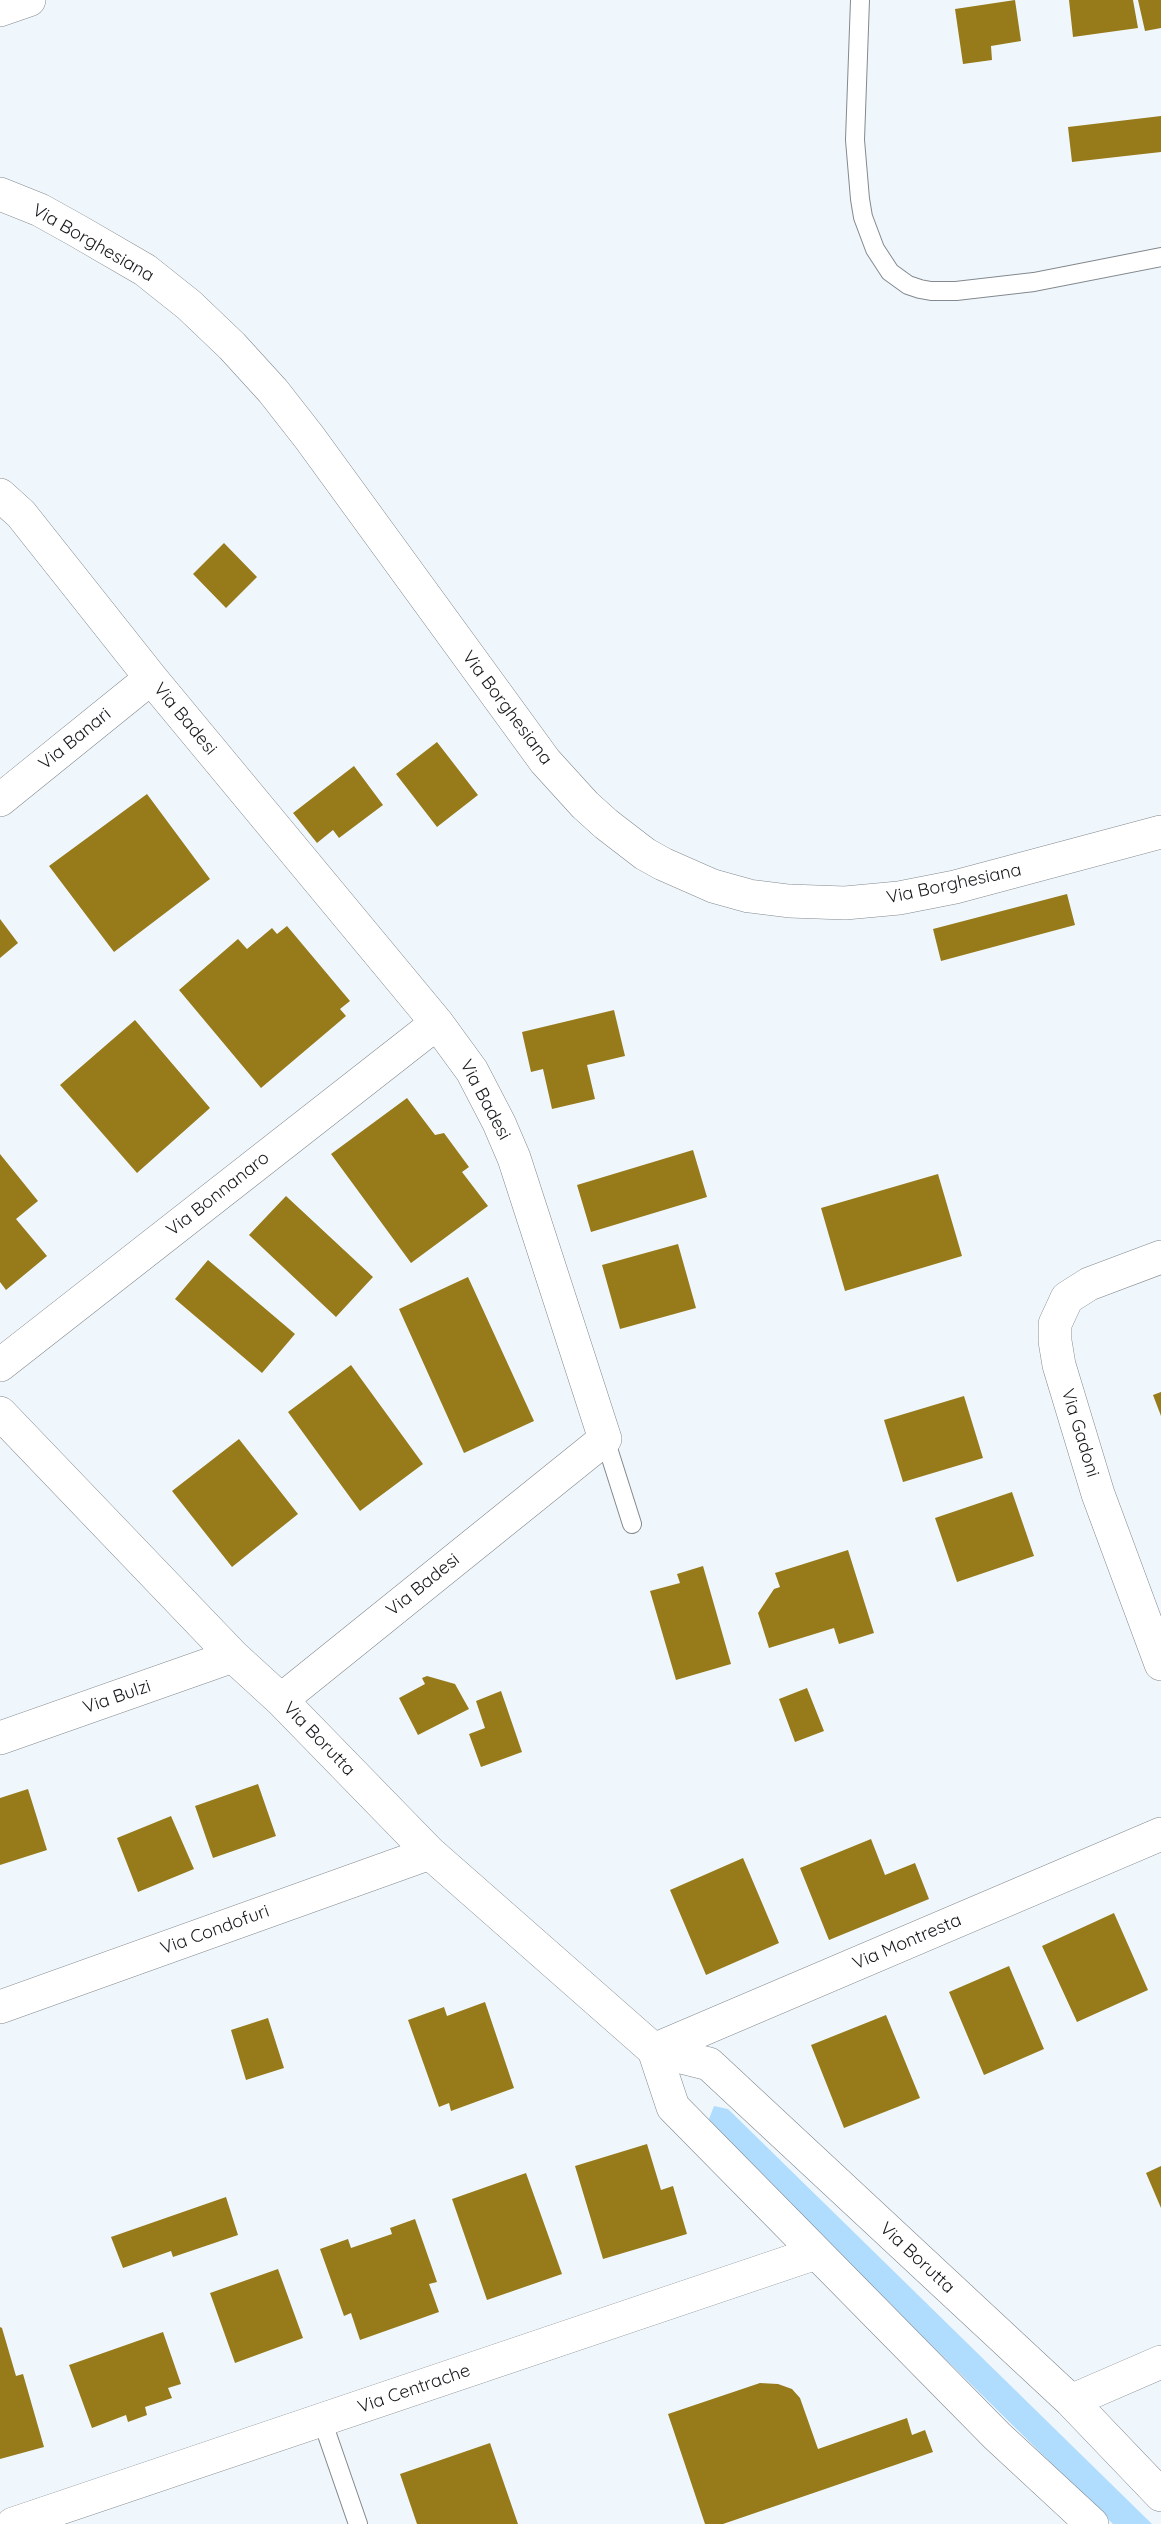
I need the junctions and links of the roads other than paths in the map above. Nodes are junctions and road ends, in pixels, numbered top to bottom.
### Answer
1 (29, 0) edge
2 (860, 0) edge
3 (0, 10) edge
4 (0, 194) edge
5 (1161, 257) edge
6 (0, 495) edge
7 (151, 678) junction
8 (0, 800) edge
9 (1161, 832) edge
10 (436, 1023) junction
11 (1161, 1257) edge
12 (0, 1365) edge
13 (0, 1413) edge
14 (605, 1439) junction
15 (632, 1524) dead end
16 (233, 1656) junction
17 (1161, 1664) edge
18 (281, 1700) junction
19 (0, 1738) edge
20 (1161, 1834) edge
21 (430, 1853) junction
22 (0, 2007) edge
23 (654, 2050) junction
24 (816, 2253) junction
25 (1161, 2362) edge
26 (1071, 2401) junction
27 (322, 2420) junction
28 (1161, 2495) edge
29 (13, 2524) edge
30 (358, 2524) edge
31 (1092, 2524) edge

1 - 3 street
2 - 5 lane
4 - 9 street, Via Borghesiana
6 - 7 street, Via Badesi
7 - 8 street, Via Banari
7 - 10 street, Via Badesi
10 - 12 street, Via Bonnanaro
10 - 14 street, Via Badesi
11 - 17 street, Via Gadoni
13 - 16 street, Via Borutta
14 - 15 lane
14 - 18 street, Via Badesi
16 - 18 street, Via Borutta
16 - 19 street, Via Bulzi
18 - 21 street, Via Borutta
20 - 23 street, Via Montresta
21 - 22 street, Via Condofuri
21 - 23 street, Via Borutta
23 - 24 street
23 - 26 street, Via Borutta
24 - 27 street, Via Centrache
24 - 31 street
25 - 26 street
26 - 28 street, Via Borutta
27 - 29 street, Via Centrache
27 - 30 lane

